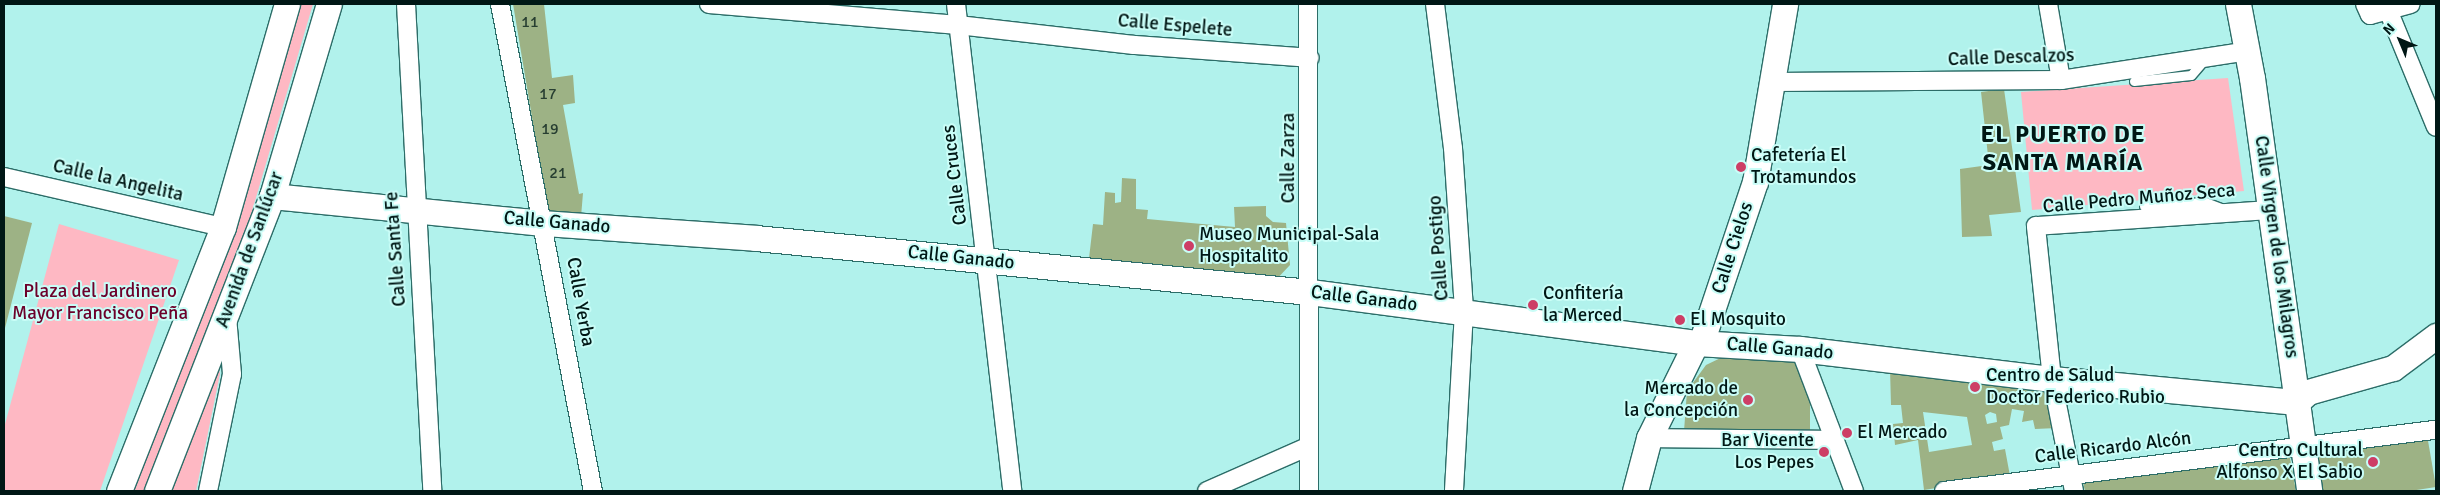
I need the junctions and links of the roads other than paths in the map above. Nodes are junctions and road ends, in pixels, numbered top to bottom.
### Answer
1 (287, 4) edge
2 (329, 4) edge
3 (406, 4) edge
4 (500, 4) edge
5 (709, 4) edge
6 (956, 4) edge
7 (1308, 4) edge
8 (1435, 4) edge
9 (1785, 4) edge
10 (2048, 4) edge
11 (2238, 4) edge
12 (2365, 4) edge
13 (2410, 4) edge
14 (2388, 10) junction
15 (958, 24) junction
16 (2248, 51) junction
17 (1310, 58) junction
18 (2206, 58) junction
19 (2061, 80) junction
20 (2134, 81) dead end
21 (1772, 82) junction
22 (2436, 127) edge
23 (4, 177) edge
24 (272, 196) junction
25 (2144, 206) dead end
26 (415, 210) junction
27 (2270, 210) junction
28 (2233, 212) junction
29 (543, 222) junction
30 (224, 227) junction
31 (986, 260) junction
32 (1310, 292) junction
33 (1464, 311) junction
34 (227, 314) junction
35 (2436, 336) edge
36 (1698, 343) junction
37 (1800, 349) junction
38 (2052, 380) junction
39 (2297, 402) junction
40 (2436, 430) edge
41 (1649, 438) junction
42 (1832, 440) junction
43 (2302, 446) junction
44 (1307, 447) junction
45 (2070, 474) junction
46 (119, 491) edge
47 (157, 491) edge
48 (208, 491) edge
49 (432, 491) edge
50 (593, 491) edge
51 (1012, 491) edge
52 (1207, 491) edge
53 (1309, 491) edge
54 (1454, 491) edge
55 (1635, 491) edge
56 (1854, 491) edge
57 (1944, 491) edge
58 (2074, 491) edge
59 (2308, 491) edge

1 - 30 street, Avenida de Sanlúcar
2 - 24 street, Avenida de Sanlúcar
3 - 26 street, Calle Santa Fe
4 - 29 street, Calle Yerba
5 - 15 street, Calle Espelete
6 - 15 street, Calle Cruces
7 - 17 street, Calle Zarza
8 - 33 street, Calle Postigo
9 - 21 street, Calle Cielos
10 - 19 street
11 - 16 street, Calle Virgen de los Milagros
12 - 14 street
13 - 14 street
14 - 22 street
15 - 17 street, Calle Espelete
15 - 31 street, Calle Cruces
16 - 18 street, Calle Descalzos
16 - 27 street, Calle Virgen de los Milagros
17 - 32 street, Calle Zarza
18 - 19 street, Calle Descalzos
18 - 20 lane
19 - 21 street, Calle Descalzos
21 - 36 street, Calle Cielos
23 - 30 street, Calle la Angelita
24 - 26 street, Calle Ganado
24 - 34 street, Avenida de Sanlúcar
25 - 28 lane
26 - 29 street, Calle Ganado
26 - 49 street, Calle Santa Fe
27 - 28 street, Calle Pedro Muñoz Seca
27 - 39 street, Calle Virgen de los Milagros
28 - 38 street, Calle Pedro Muñoz Seca
29 - 31 street, Calle Ganado
29 - 50 street, Calle Yerba
30 - 46 street, Avenida de Sanlúcar
31 - 32 street, Calle Ganado
31 - 51 street, Calle Cruces
32 - 33 street, Calle Ganado
32 - 44 street, Calle Zarza
33 - 36 street, Calle Ganado
33 - 54 street, Calle Postigo
34 - 47 street, Avenida de Sanlúcar
34 - 48 street
35 - 39 street
36 - 37 street, Calle Ganado
36 - 41 street, Calle Cielos
37 - 38 street, Calle Ganado
37 - 42 street
38 - 39 street, Calle Ganado
38 - 45 street, Calle Pedro Muñoz Seca
39 - 43 street, Calle Virgen de los Milagros
40 - 43 street, Calle Ricardo Alcón
41 - 42 street
41 - 55 street, Calle Cielos
42 - 56 street
43 - 45 street, Calle Ricardo Alcón
43 - 59 street, Calle Virgen de los Milagros
44 - 52 street
44 - 53 street, Calle Zarza
45 - 57 street, Calle Ricardo Alcón
45 - 58 street, Calle Pedro Muñoz Seca

